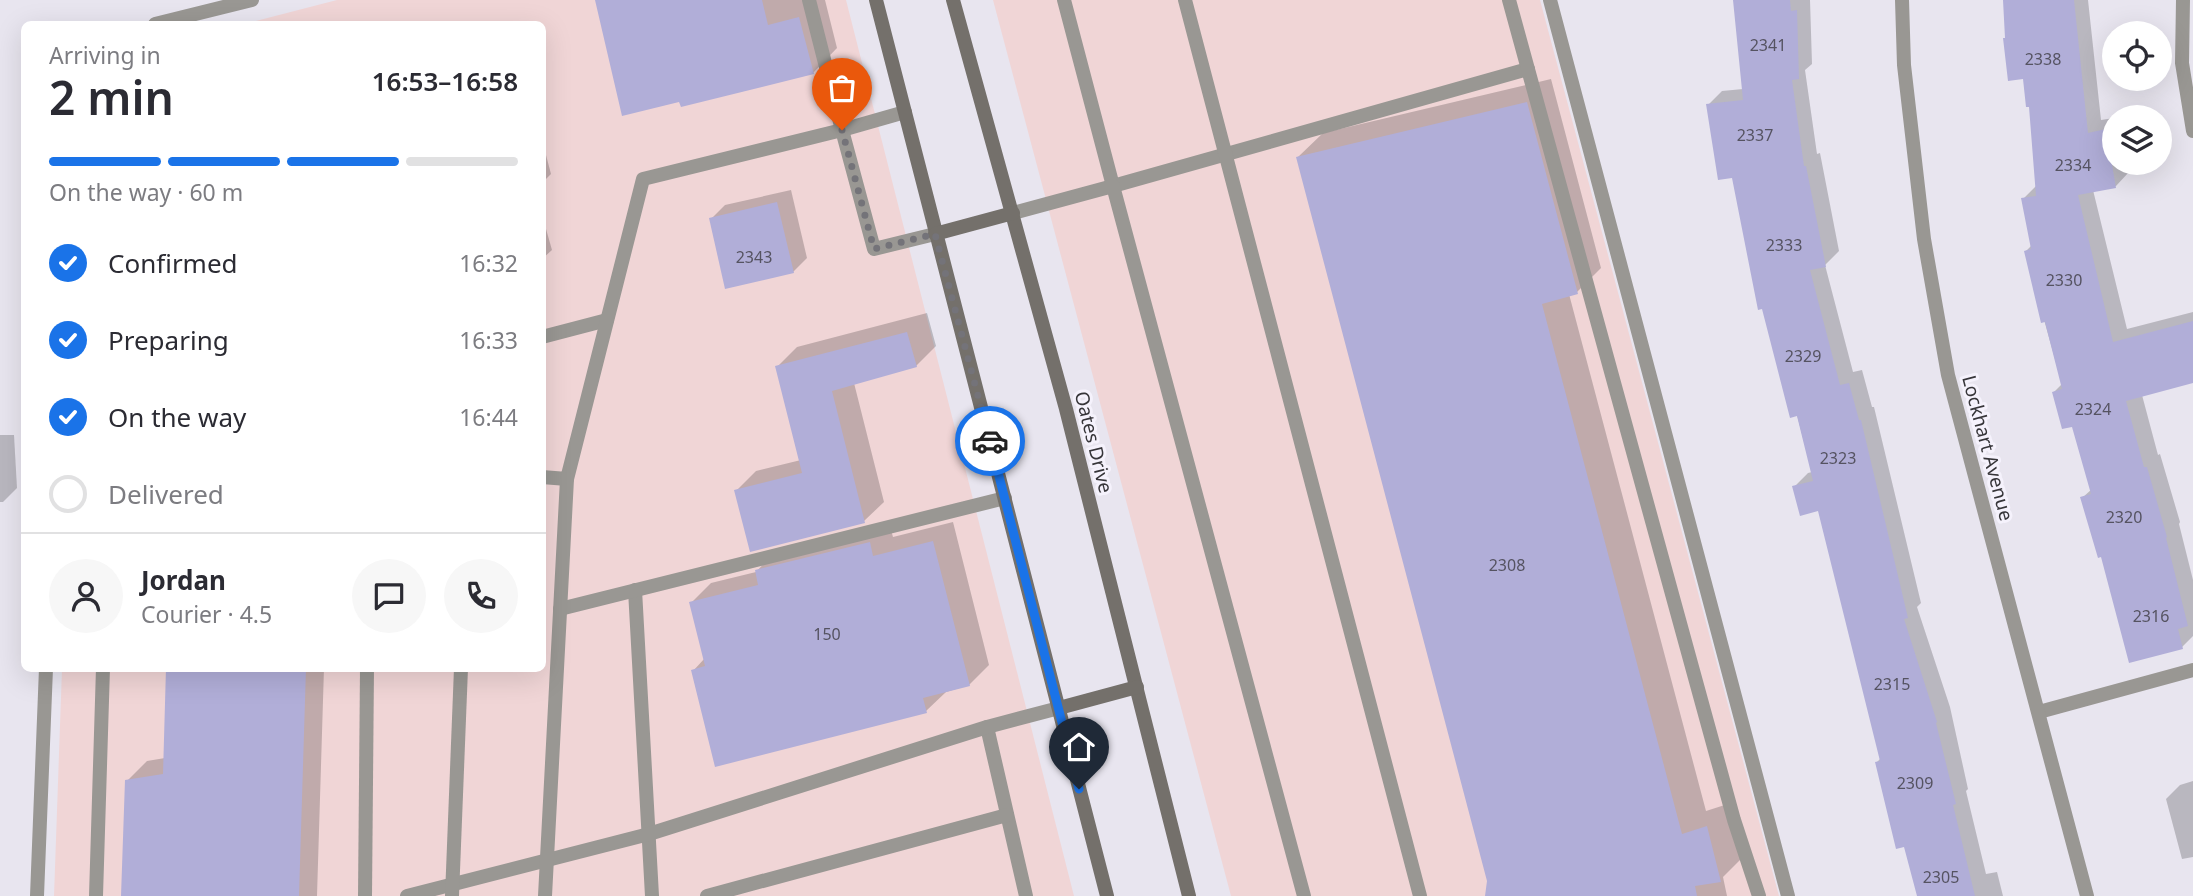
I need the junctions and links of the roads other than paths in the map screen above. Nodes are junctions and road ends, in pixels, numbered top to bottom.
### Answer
1 (253, 0) edge
2 (809, 0) edge
3 (876, 0) edge
4 (953, 0) edge
5 (1064, 0) edge
6 (1185, 0) edge
7 (1509, 0) edge
8 (1550, 0) edge
9 (1902, 0) edge
10 (2183, 0) edge
11 (167, 21) edge
12 (1528, 69) junction
13 (905, 112) junction
14 (842, 130) junction
15 (2193, 131) edge
16 (1227, 154) junction
17 (1113, 186) junction
18 (1013, 213) junction
19 (935, 234) junction
20 (607, 320) junction
21 (546, 336) edge
22 (546, 477) edge
23 (567, 479) junction
24 (1005, 498) junction
25 (635, 590) junction
26 (560, 610) junction
27 (2193, 670) edge
28 (46, 672) edge
29 (103, 672) edge
30 (367, 672) edge
31 (461, 672) edge
32 (1137, 687) junction
33 (1059, 708) junction
34 (2039, 712) junction
35 (987, 727) junction
36 (1007, 814) junction
37 (649, 834) junction
38 (546, 860) junction
39 (452, 890) edge
40 (37, 896) edge
41 (96, 896) edge
42 (365, 896) edge
43 (407, 896) edge
44 (545, 896) edge
45 (652, 896) edge
46 (707, 896) edge
47 (1026, 896) edge
48 (1107, 896) edge
49 (1189, 896) edge
50 (1304, 896) edge
51 (1420, 896) edge
52 (1759, 896) edge
53 (1788, 896) edge
54 (2087, 896) edge

1 - 11 street
2 - 14 street
3 - 13 main road
4 - 18 main road, Oates Drive
5 - 17 street
6 - 16 street
7 - 12 street
8 - 53 street
9 - 34 street, Lockhart Avenue
10 - 15 street
12 - 16 street
12 - 52 street
13 - 14 street
13 - 19 main road
14 - 19 street
14 - 20 street
16 - 17 street
16 - 51 street
17 - 18 street
17 - 50 street
18 - 19 main road
18 - 32 main road, Oates Drive
19 - 24 main road
20 - 21 street
20 - 23 street
22 - 23 street
23 - 26 street
24 - 25 street
24 - 33 main road
25 - 26 street
25 - 37 street
26 - 38 street
27 - 34 street
28 - 40 street
29 - 41 street
30 - 42 street
31 - 39 street
32 - 33 main road
32 - 49 main road, Oates Drive
33 - 35 street
33 - 48 main road
34 - 54 street, Lockhart Avenue
35 - 36 street
35 - 37 street
36 - 46 street
36 - 47 street
37 - 38 street
37 - 45 street
38 - 39 street
38 - 44 street
39 - 43 street

